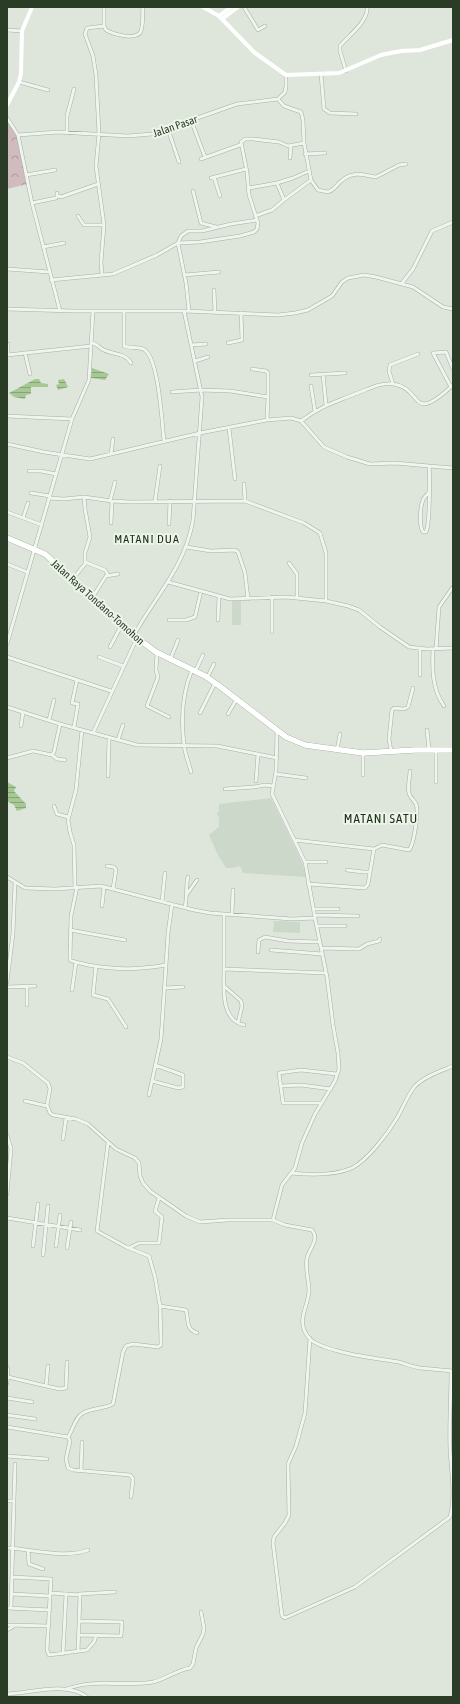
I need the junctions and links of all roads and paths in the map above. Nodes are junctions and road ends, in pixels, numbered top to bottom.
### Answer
1 (32, 7) edge
2 (104, 7) edge
3 (143, 7) edge
4 (203, 7) edge
5 (230, 7) edge
6 (238, 7) edge
7 (244, 7) edge
8 (367, 7) edge
9 (220, 17) junction
10 (104, 26) junction
11 (265, 26) dead end
12 (7, 30) edge
13 (22, 31) junction
14 (453, 40) edge
15 (346, 71) junction
16 (321, 74) junction
17 (286, 75) junction
18 (19, 82) junction
19 (74, 89) dead end
20 (48, 90) dead end
21 (278, 99) junction
22 (7, 105) edge
23 (356, 114) dead end
24 (7, 118) edge
25 (191, 120) junction
26 (168, 129) junction
27 (67, 133) junction
28 (99, 134) junction
29 (18, 135) junction
30 (304, 143) junction
31 (240, 145) junction
32 (291, 146) junction
33 (325, 152) dead end
34 (305, 154) junction
35 (205, 157) junction
36 (290, 158) dead end
37 (201, 159) dead end
38 (179, 162) dead end
39 (406, 164) dead end
40 (246, 169) junction
41 (56, 170) dead end
42 (309, 171) junction
43 (26, 175) junction
44 (311, 180) junction
45 (277, 183) junction
46 (98, 184) junction
47 (249, 188) junction
48 (193, 191) dead end
49 (57, 193) dead end
50 (220, 196) dead end
51 (56, 198) dead end
52 (284, 200) junction
53 (32, 203) junction
54 (78, 216) dead end
55 (256, 218) junction
56 (453, 222) edge
57 (104, 225) junction
58 (216, 227) junction
59 (64, 243) dead end
60 (178, 244) junction
61 (43, 247) junction
62 (7, 269) edge
63 (49, 272) junction
64 (219, 272) dead end
65 (102, 274) junction
66 (184, 275) junction
67 (51, 280) junction
68 (402, 283) junction
69 (214, 290) dead end
70 (7, 309) edge
71 (453, 309) edge
72 (124, 310) junction
73 (60, 311) junction
74 (93, 311) junction
75 (184, 311) junction
76 (189, 311) junction
77 (215, 313) junction
78 (241, 313) junction
79 (228, 343) dead end
80 (8, 344) edge
81 (91, 344) junction
82 (206, 344) dead end
83 (191, 345) junction
84 (125, 347) junction
85 (25, 353) junction
86 (8, 354) edge
87 (418, 354) dead end
88 (122, 355) junction
89 (208, 357) dead end
90 (194, 361) junction
91 (131, 363) dead end
92 (252, 369) dead end
93 (453, 369) edge
94 (345, 373) dead end
95 (30, 374) dead end
96 (323, 374) junction
97 (311, 375) dead end
98 (393, 384) junction
99 (311, 386) dead end
100 (452, 386) edge
101 (201, 390) junction
102 (172, 392) dead end
103 (268, 397) junction
104 (326, 405) junction
105 (315, 411) junction
106 (7, 416) edge
107 (72, 419) junction
108 (267, 420) junction
109 (301, 421) junction
110 (229, 428) junction
111 (200, 433) junction
112 (113, 439) dead end
113 (164, 441) junction
114 (7, 444) edge
115 (111, 454) junction
116 (61, 455) junction
117 (160, 466) dead end
118 (429, 466) junction
119 (453, 468) edge
120 (29, 471) dead end
121 (56, 474) junction
122 (235, 479) dead end
123 (115, 482) dead end
124 (244, 484) dead end
125 (429, 492) junction
126 (31, 493) dead end
127 (50, 497) junction
128 (84, 497) junction
129 (195, 500) junction
130 (111, 501) junction
131 (155, 501) junction
132 (170, 501) junction
133 (245, 501) junction
134 (28, 503) dead end
135 (7, 512) edge
136 (23, 518) junction
137 (111, 523) dead end
138 (169, 524) dead end
139 (42, 525) junction
140 (7, 538) edge
141 (34, 548) junction
142 (186, 548) junction
143 (85, 562) junction
144 (289, 563) dead end
145 (7, 564) edge
146 (28, 572) junction
147 (118, 574) dead end
148 (108, 575) junction
149 (72, 580) junction
150 (168, 582) junction
151 (453, 587) edge
152 (201, 591) junction
153 (219, 596) junction
154 (272, 597) junction
155 (92, 598) junction
156 (297, 598) junction
157 (248, 599) junction
158 (326, 601) junction
159 (169, 620) dead end
160 (218, 620) dead end
161 (121, 626) junction
162 (272, 632) dead end
163 (135, 637) junction
164 (178, 640) dead end
165 (7, 644) edge
166 (110, 647) dead end
167 (420, 648) junction
168 (453, 648) edge
169 (435, 649) junction
170 (157, 653) junction
171 (202, 655) dead end
172 (7, 656) edge
173 (99, 657) dead end
174 (170, 660) junction
175 (214, 664) dead end
176 (123, 666) junction
177 (193, 671) junction
178 (420, 675) dead end
179 (207, 678) junction
180 (77, 680) junction
181 (215, 683) junction
182 (413, 688) dead end
183 (111, 691) junction
184 (54, 700) dead end
185 (236, 700) junction
186 (444, 706) dead end
187 (7, 707) edge
188 (23, 712) junction
189 (200, 713) dead end
190 (228, 714) dead end
191 (169, 717) dead end
192 (49, 720) junction
193 (60, 724) junction
194 (123, 725) dead end
195 (21, 726) dead end
196 (74, 728) junction
197 (82, 730) junction
198 (277, 730) junction
199 (427, 730) dead end
200 (93, 733) junction
201 (340, 734) dead end
202 (109, 738) junction
203 (118, 740) junction
204 (184, 745) junction
205 (429, 749) junction
206 (436, 749) junction
207 (337, 750) junction
208 (453, 750) edge
209 (391, 751) junction
210 (363, 753) junction
211 (258, 754) junction
212 (52, 755) junction
213 (7, 758) edge
214 (277, 758) junction
215 (65, 760) dead end
216 (410, 771) dead end
217 (191, 772) dead end
218 (276, 774) junction
219 (108, 776) dead end
220 (363, 776) dead end
221 (306, 778) dead end
222 (256, 781) dead end
223 (436, 782) dead end
224 (273, 786) junction
225 (225, 789) dead end
226 (54, 806) dead end
227 (68, 817) junction
228 (294, 840) junction
229 (374, 848) junction
230 (305, 862) junction
231 (326, 862) dead end
232 (107, 866) dead end
233 (347, 870) dead end
234 (370, 872) junction
235 (165, 873) dead end
236 (7, 877) edge
237 (188, 878) dead end
238 (197, 880) dead end
239 (15, 882) junction
240 (308, 884) junction
241 (76, 887) junction
242 (104, 887) junction
243 (113, 889) junction
244 (233, 890) dead end
245 (187, 894) junction
246 (162, 902) junction
247 (172, 904) junction
248 (102, 906) dead end
249 (185, 908) junction
250 (313, 909) junction
251 (338, 909) dead end
252 (224, 914) junction
253 (232, 914) junction
254 (358, 916) dead end
255 (315, 917) junction
256 (317, 926) junction
257 (345, 926) dead end
258 (70, 930) junction
259 (380, 939) dead end
260 (125, 940) dead end
261 (319, 942) junction
262 (321, 948) junction
263 (271, 950) dead end
264 (258, 952) dead end
265 (322, 954) junction
266 (76, 962) junction
267 (96, 966) junction
268 (166, 966) junction
269 (224, 969) junction
270 (326, 974) junction
271 (7, 982) edge
272 (26, 986) junction
273 (35, 986) dead end
274 (224, 986) junction
275 (7, 987) edge
276 (183, 987) dead end
277 (165, 988) junction
278 (72, 990) dead end
279 (27, 1005) dead end
280 (238, 1023) junction
281 (244, 1024) dead end
282 (126, 1027) dead end
283 (7, 1058) edge
284 (155, 1065) junction
285 (453, 1066) edge
286 (337, 1074) junction
287 (152, 1081) junction
288 (281, 1086) junction
289 (332, 1089) junction
290 (149, 1095) dead end
291 (25, 1101) dead end
292 (323, 1103) junction
293 (47, 1106) junction
294 (66, 1118) junction
295 (7, 1134) edge
296 (63, 1139) dead end
297 (108, 1143) junction
298 (9, 1149) edge
299 (291, 1173) junction
300 (7, 1188) edge
301 (7, 1194) edge
302 (159, 1198) junction
303 (38, 1204) dead end
304 (48, 1206) dead end
305 (60, 1215) dead end
306 (7, 1218) edge
307 (273, 1220) junction
308 (36, 1222) junction
309 (71, 1222) dead end
310 (46, 1224) junction
311 (59, 1226) junction
312 (71, 1228) junction
313 (80, 1230) dead end
314 (33, 1246) dead end
315 (56, 1246) dead end
316 (67, 1248) dead end
317 (129, 1248) junction
318 (43, 1255) dead end
319 (160, 1306) junction
320 (198, 1333) dead end
321 (310, 1338) junction
322 (67, 1362) dead end
323 (48, 1366) dead end
324 (7, 1367) edge
325 (452, 1371) edge
326 (8, 1377) junction
327 (7, 1383) edge
328 (46, 1386) junction
329 (7, 1398) edge
330 (32, 1402) dead end
331 (7, 1415) edge
332 (35, 1419) dead end
333 (7, 1427) edge
334 (68, 1437) junction
335 (82, 1442) dead end
336 (7, 1456) edge
337 (47, 1459) dead end
338 (15, 1464) dead end
339 (81, 1471) junction
340 (131, 1498) dead end
341 (7, 1501) edge
342 (13, 1501) junction
343 (7, 1523) edge
344 (13, 1523) junction
345 (7, 1548) edge
346 (13, 1548) junction
347 (28, 1550) junction
348 (88, 1550) dead end
349 (43, 1569) dead end
350 (12, 1577) junction
351 (115, 1592) dead end
352 (12, 1594) junction
353 (66, 1594) junction
354 (79, 1594) junction
355 (51, 1595) junction
356 (9, 1608) edge
357 (50, 1610) junction
358 (201, 1612) dead end
359 (79, 1621) junction
360 (7, 1625) edge
361 (16, 1625) junction
362 (49, 1626) junction
363 (7, 1630) edge
364 (78, 1635) junction
365 (96, 1636) junction
366 (78, 1652) junction
367 (63, 1654) junction
368 (67, 1689) junction
369 (7, 1694) edge
370 (87, 1697) edge

1 - 13 main road
2 - 10 street
3 - 10 street
4 - 9 main road
5 - 9 main road
6 - 9 main road
7 - 11 street
8 - 15 street
9 - 17 main road
10 - 28 street
12 - 13 street
13 - 18 main road
14 - 15 main road
15 - 16 main road
16 - 17 main road
16 - 23 street
17 - 21 street
18 - 20 street
18 - 22 main road
19 - 27 street
21 - 25 street, Jalan Pasar
21 - 30 street
24 - 29 street
25 - 26 street, Jalan Pasar
25 - 35 street
26 - 28 street, Jalan Pasar
26 - 38 street
27 - 28 street, Jalan Pasar
27 - 29 street, Jalan Pasar
28 - 46 street
29 - 43 street
30 - 32 street
30 - 34 street
31 - 32 street
31 - 35 street
31 - 40 street
32 - 36 street
33 - 34 street
34 - 42 street
35 - 37 street
39 - 44 street
40 - 47 street
40 - 50 street
41 - 43 street
42 - 44 street
42 - 45 street
43 - 53 street
44 - 52 street
45 - 47 street
45 - 52 street
46 - 49 street
46 - 57 street
47 - 55 street
48 - 58 street
51 - 53 street
52 - 55 street
53 - 61 street
54 - 57 street
55 - 58 street
55 - 60 street
56 - 68 street
57 - 65 street
58 - 60 street
59 - 61 street
60 - 65 street
60 - 66 street
61 - 63 street
62 - 63 street
63 - 67 street
64 - 66 street
65 - 67 street
66 - 76 street
67 - 73 street
68 - 71 street
68 - 78 street
69 - 77 street
70 - 73 street
72 - 74 street
72 - 75 street
72 - 84 street
73 - 74 street
74 - 81 street
75 - 76 street
75 - 83 street
76 - 77 street
77 - 78 street
78 - 79 street
80 - 86 street
81 - 85 street
81 - 88 street
81 - 107 street
82 - 83 street
83 - 90 street
84 - 88 street
84 - 113 street
85 - 86 street
85 - 95 street
87 - 98 street
88 - 91 street
89 - 90 street
90 - 101 street
92 - 103 street
93 - 100 street
94 - 96 street
96 - 97 street
96 - 104 street
98 - 100 street
98 - 104 street
99 - 105 street
101 - 102 street
101 - 103 street
101 - 111 street
103 - 108 street
104 - 105 street
105 - 109 street
106 - 107 street
107 - 116 street
108 - 109 street
108 - 110 street
109 - 118 street
110 - 111 street
110 - 122 street
111 - 113 street
111 - 129 street
112 - 115 street
113 - 115 street
114 - 116 street
115 - 116 street
116 - 121 street
117 - 131 street
118 - 119 street
118 - 125 street
120 - 121 street
121 - 127 street
123 - 130 street
124 - 133 street
125 - 125 street
126 - 127 street
127 - 128 street
127 - 139 street
128 - 130 street
128 - 143 street
129 - 132 street
129 - 133 street
129 - 142 street
130 - 131 street
130 - 137 street
131 - 132 street
132 - 138 street
133 - 158 street
134 - 136 street
135 - 136 street
136 - 139 street
139 - 141 street
140 - 141 highway, Jalan Raya Tondano-Tomohon
141 - 146 street
141 - 149 highway, Jalan Raya Tondano-Tomohon
142 - 150 street
142 - 157 street
143 - 148 street
143 - 149 street
144 - 156 street
145 - 146 street
146 - 165 street
147 - 148 street
148 - 155 street
149 - 155 highway, Jalan Raya Tondano-Tomohon
150 - 152 street
150 - 163 street
151 - 169 street
152 - 153 street
152 - 159 street
153 - 157 street
153 - 160 street
154 - 156 street
154 - 157 street
154 - 162 street
155 - 161 highway, Jalan Raya Tondano-Tomohon
156 - 158 street
158 - 167 street
161 - 163 highway, Jalan Raya Tondano-Tomohon
161 - 166 street
163 - 170 highway, Jalan Raya Tondano-Tomohon
163 - 176 street
164 - 174 street
167 - 169 street
167 - 178 street
168 - 169 street
169 - 186 street
170 - 174 highway, Jalan Raya Tondano-Tomohon
170 - 191 street
171 - 177 street
172 - 180 street
173 - 176 street
174 - 177 highway, Jalan Raya Tondano-Tomohon
175 - 179 street
176 - 183 street
177 - 179 highway, Jalan Raya Tondano-Tomohon
177 - 204 street
179 - 181 highway, Jalan Raya Tondano-Tomohon
180 - 183 street
180 - 196 street
181 - 185 highway, Jalan Raya Tondano-Tomohon
181 - 189 street
182 - 209 street
183 - 200 street
184 - 192 street
185 - 190 street
185 - 198 highway, Jalan Raya Tondano-Tomohon
187 - 188 street
188 - 192 street
188 - 195 street
192 - 193 street
193 - 196 street
193 - 212 street
194 - 203 street
196 - 197 street
197 - 200 street
197 - 227 street
198 - 207 highway, Jalan Raya Tondano-Tomohon
198 - 214 street
199 - 205 street
200 - 202 street
201 - 207 street
202 - 203 street
202 - 219 street
203 - 204 street
204 - 211 street
204 - 217 street
205 - 206 highway, Jalan Raya Tondano-Tomohon
205 - 209 highway, Jalan Raya Tondano-Tomohon
206 - 208 highway, Jalan Raya Tondano-Tomohon
206 - 223 street
207 - 210 highway, Jalan Raya Tondano-Tomohon
209 - 210 highway, Jalan Raya Tondano-Tomohon
210 - 220 street
211 - 214 street
211 - 222 street
212 - 213 street
212 - 215 street
214 - 218 street
216 - 229 street
218 - 221 street
218 - 224 street
224 - 225 street
224 - 228 street
226 - 227 street
227 - 241 street
228 - 229 street
228 - 230 street
229 - 234 street
230 - 231 street
230 - 240 street
232 - 243 street
233 - 234 street
234 - 240 street
235 - 246 street
236 - 239 street
237 - 245 street
238 - 245 street
239 - 241 street
239 - 271 street
240 - 250 street
241 - 242 street
241 - 258 street
242 - 243 street
242 - 248 street
243 - 246 street
244 - 253 street
245 - 249 street
246 - 247 street
247 - 249 street
247 - 268 street
249 - 252 street
250 - 251 street
250 - 255 street
252 - 253 street
252 - 269 street
253 - 255 street
254 - 255 street
255 - 256 street
256 - 257 street
256 - 261 street
258 - 260 street
258 - 266 street
259 - 262 street
261 - 262 street
261 - 264 street
262 - 265 street
263 - 265 street
265 - 270 street
266 - 267 street
266 - 278 street
267 - 268 street
267 - 282 street
268 - 277 street
269 - 270 street
269 - 274 street
270 - 286 street
272 - 273 street
272 - 275 street
272 - 279 street
274 - 280 street
274 - 280 street
276 - 277 street
277 - 284 street
280 - 281 street
283 - 293 street
284 - 287 street
284 - 287 street
285 - 299 street
286 - 288 street
286 - 289 street
287 - 290 street
288 - 289 street
288 - 292 street
289 - 292 street
291 - 293 street
292 - 299 street
293 - 294 street
294 - 296 street
294 - 297 street
295 - 298 street
297 - 302 street
297 - 317 street
298 - 300 street
299 - 307 street
300 - 301 street
302 - 307 street
302 - 317 street
303 - 308 street
304 - 310 street
305 - 311 street
306 - 308 street
307 - 321 street
308 - 310 street
308 - 314 street
309 - 312 street
310 - 311 street
310 - 318 street
311 - 312 street
311 - 315 street
312 - 313 street
312 - 316 street
317 - 319 street
319 - 320 street
319 - 334 street
321 - 325 street
321 - 325 street
322 - 328 street
323 - 328 street
324 - 326 street
326 - 327 street
326 - 328 street
329 - 330 street
331 - 332 street
333 - 334 street
334 - 339 street
335 - 339 street
336 - 337 street
338 - 342 street
339 - 340 street
341 - 342 street
342 - 344 street
343 - 344 street
344 - 346 street
345 - 346 street
346 - 347 street
346 - 350 street
347 - 348 street
347 - 349 street
350 - 352 street
350 - 355 street
351 - 354 street
352 - 355 street
352 - 356 street
353 - 354 street
353 - 355 street
353 - 367 street
354 - 359 street
355 - 357 street
356 - 357 street
357 - 362 street
358 - 368 street
359 - 364 street
359 - 365 street
360 - 361 street
361 - 362 street
361 - 363 street
362 - 367 street
364 - 365 street
364 - 366 street
365 - 366 street
366 - 367 street
368 - 369 street
368 - 370 street

